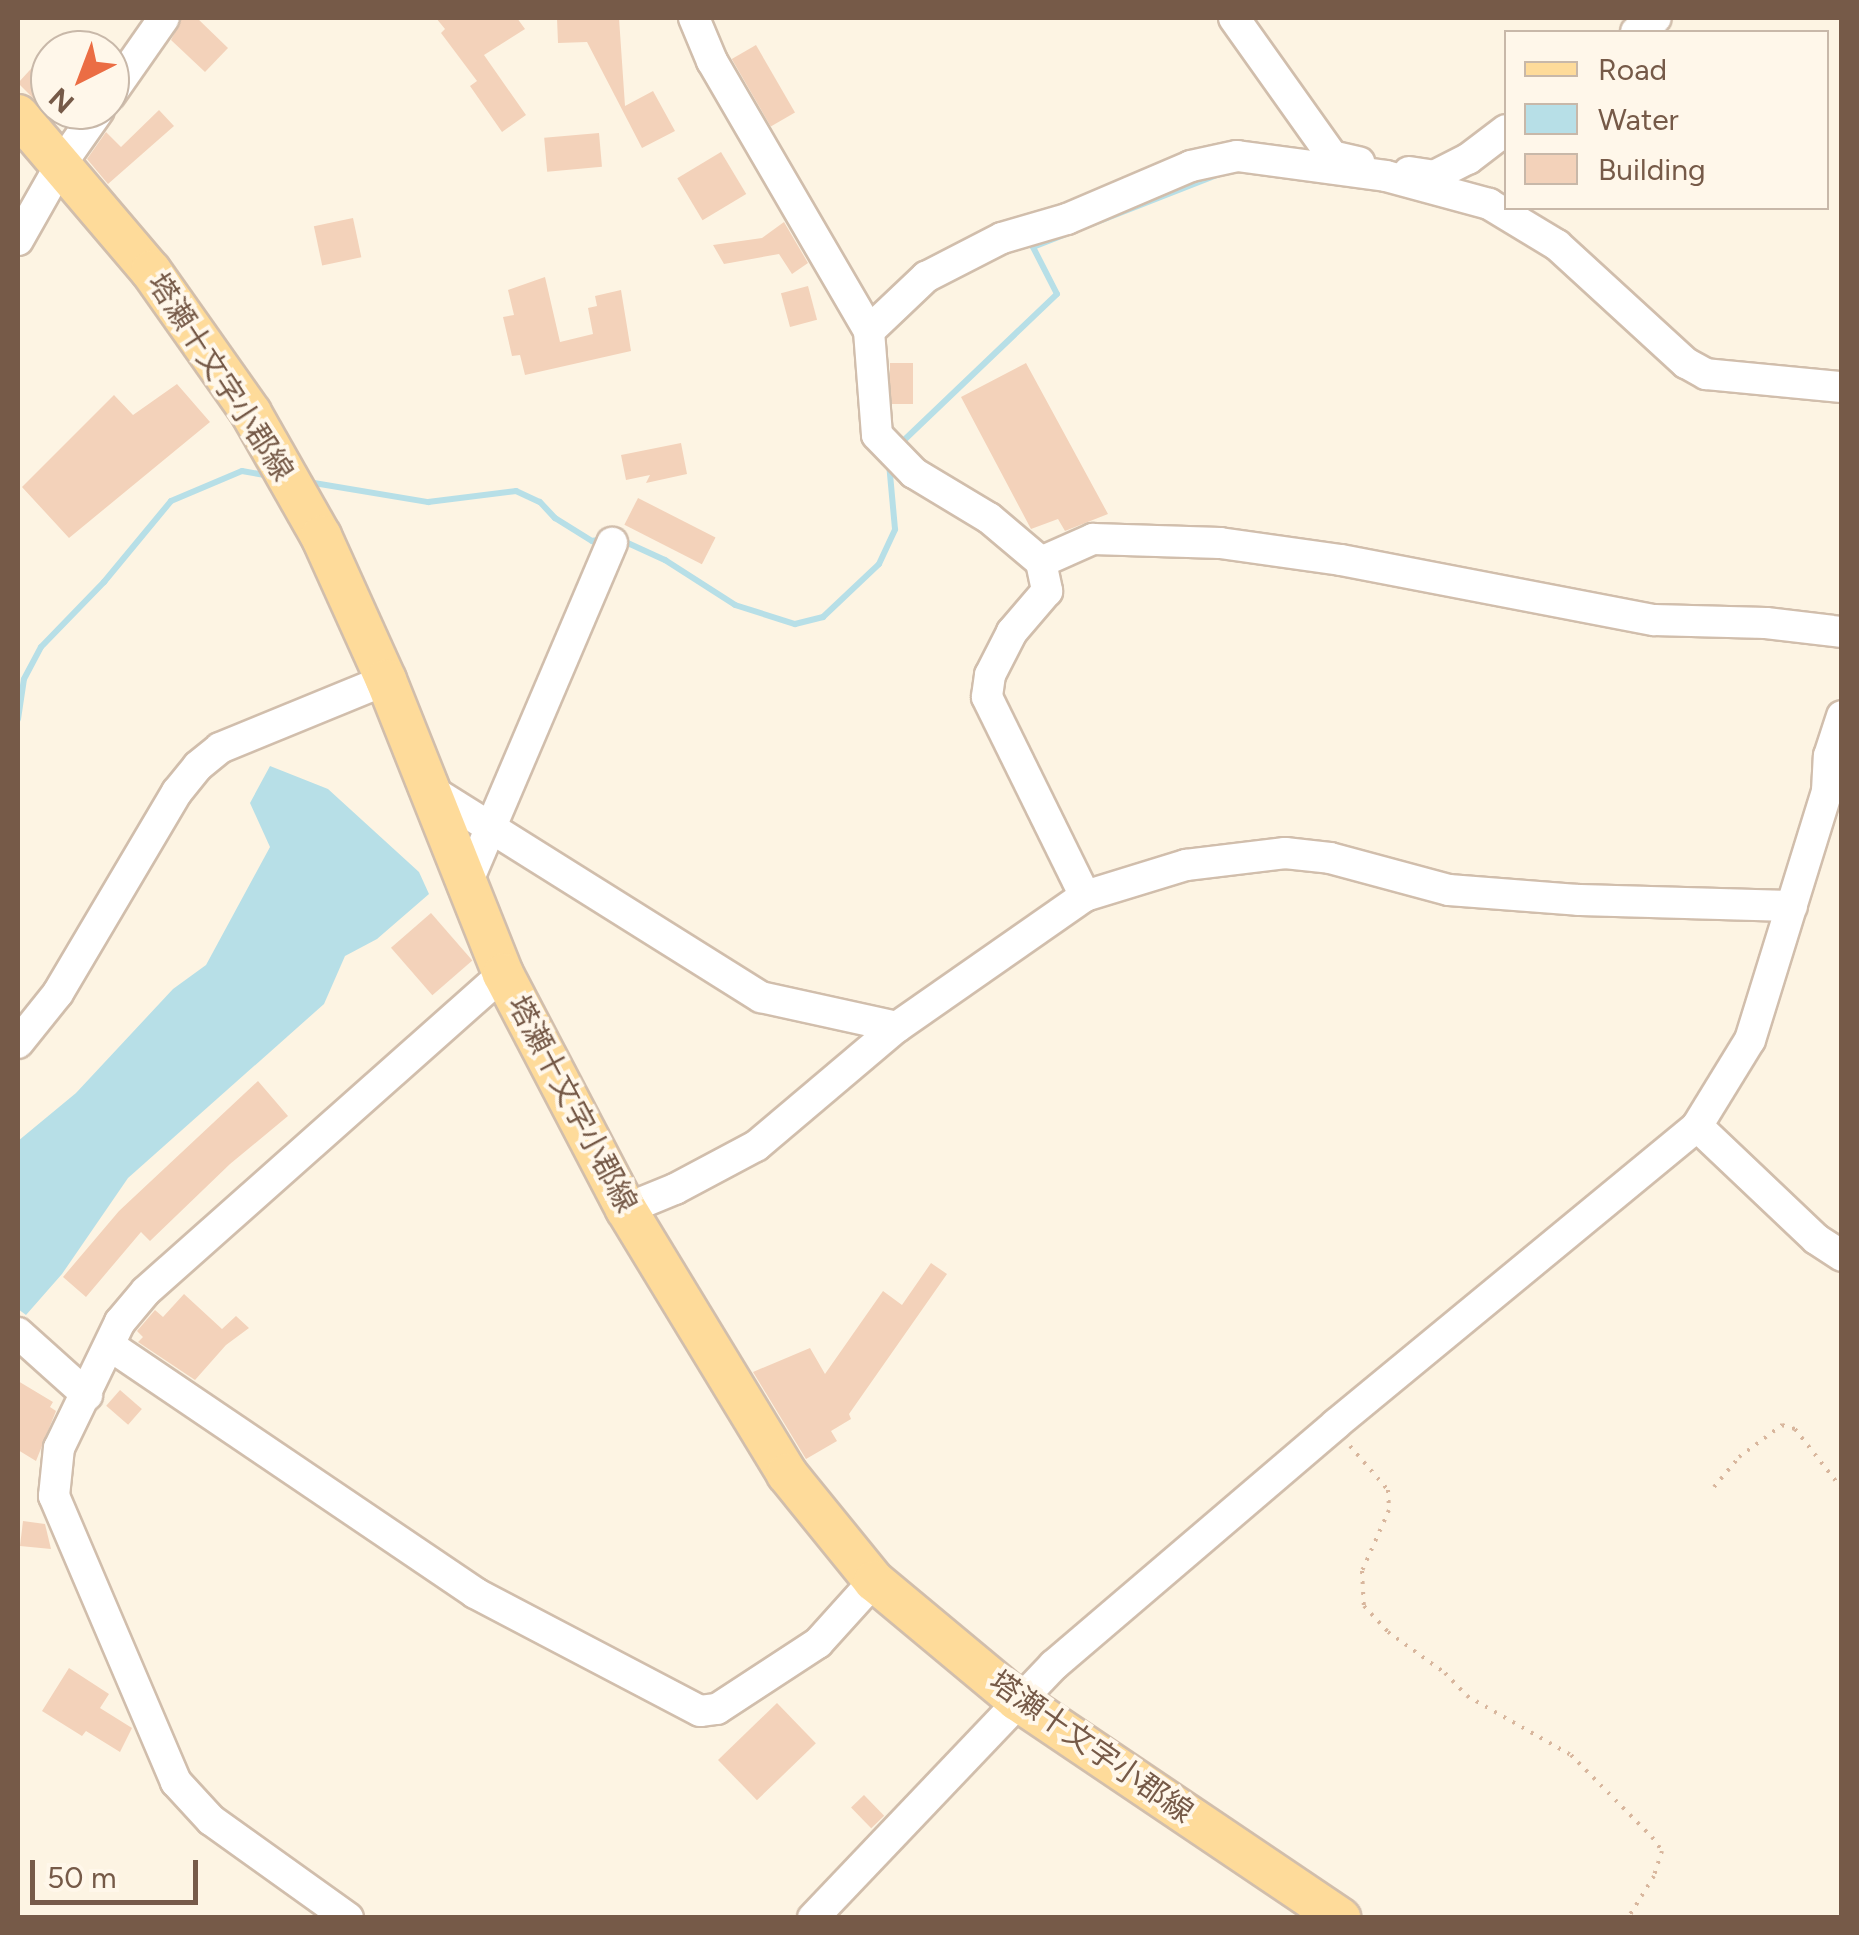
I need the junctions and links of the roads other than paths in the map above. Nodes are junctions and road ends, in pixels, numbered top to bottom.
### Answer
1 (164, 18) edge
2 (694, 18) edge
3 (1234, 18) edge
4 (130, 66) edge
5 (18, 115) edge
6 (85, 130) edge
7 (1504, 131) edge
8 (62, 164) junction
9 (1386, 172) junction
10 (18, 240) edge
11 (869, 331) junction
12 (1842, 387) edge
13 (612, 543) dead end
14 (1041, 562) junction
15 (1842, 632) edge
16 (386, 680) junction
17 (1842, 716) edge
18 (429, 789) junction
19 (489, 828) junction
20 (466, 883) junction
21 (1085, 896) junction
22 (1792, 906) junction
23 (503, 974) junction
24 (897, 1027) junction
25 (18, 1044) edge
26 (1697, 1126) junction
27 (626, 1209) junction
28 (1842, 1256) edge
29 (18, 1333) edge
30 (112, 1347) junction
31 (87, 1395) junction
32 (874, 1581) junction
33 (1018, 1700) junction
34 (348, 1918) edge
35 (813, 1918) edge
36 (1340, 1918) edge

1 - 4 street
2 - 11 street
3 - 9 street
5 - 8 main road, 塔瀬十文字小郡線
6 - 8 street
7 - 9 street
8 - 10 street
8 - 16 main road, 塔瀬十文字小郡線
9 - 11 street
9 - 12 street
11 - 14 street
13 - 19 street
14 - 15 street
14 - 21 street
16 - 18 main road, 塔瀬十文字小郡線
16 - 25 street
17 - 22 street
18 - 19 street
18 - 20 main road, 塔瀬十文字小郡線
19 - 20 street
19 - 24 street
20 - 23 main road, 塔瀬十文字小郡線
21 - 22 street
21 - 24 street
22 - 26 street
23 - 27 main road, 塔瀬十文字小郡線
23 - 30 street
24 - 27 street
26 - 28 street
26 - 33 street
27 - 32 main road, 塔瀬十文字小郡線
29 - 31 street
30 - 31 street
30 - 32 street
31 - 34 street
32 - 33 main road, 塔瀬十文字小郡線
33 - 35 street
33 - 36 main road, 塔瀬十文字小郡線

